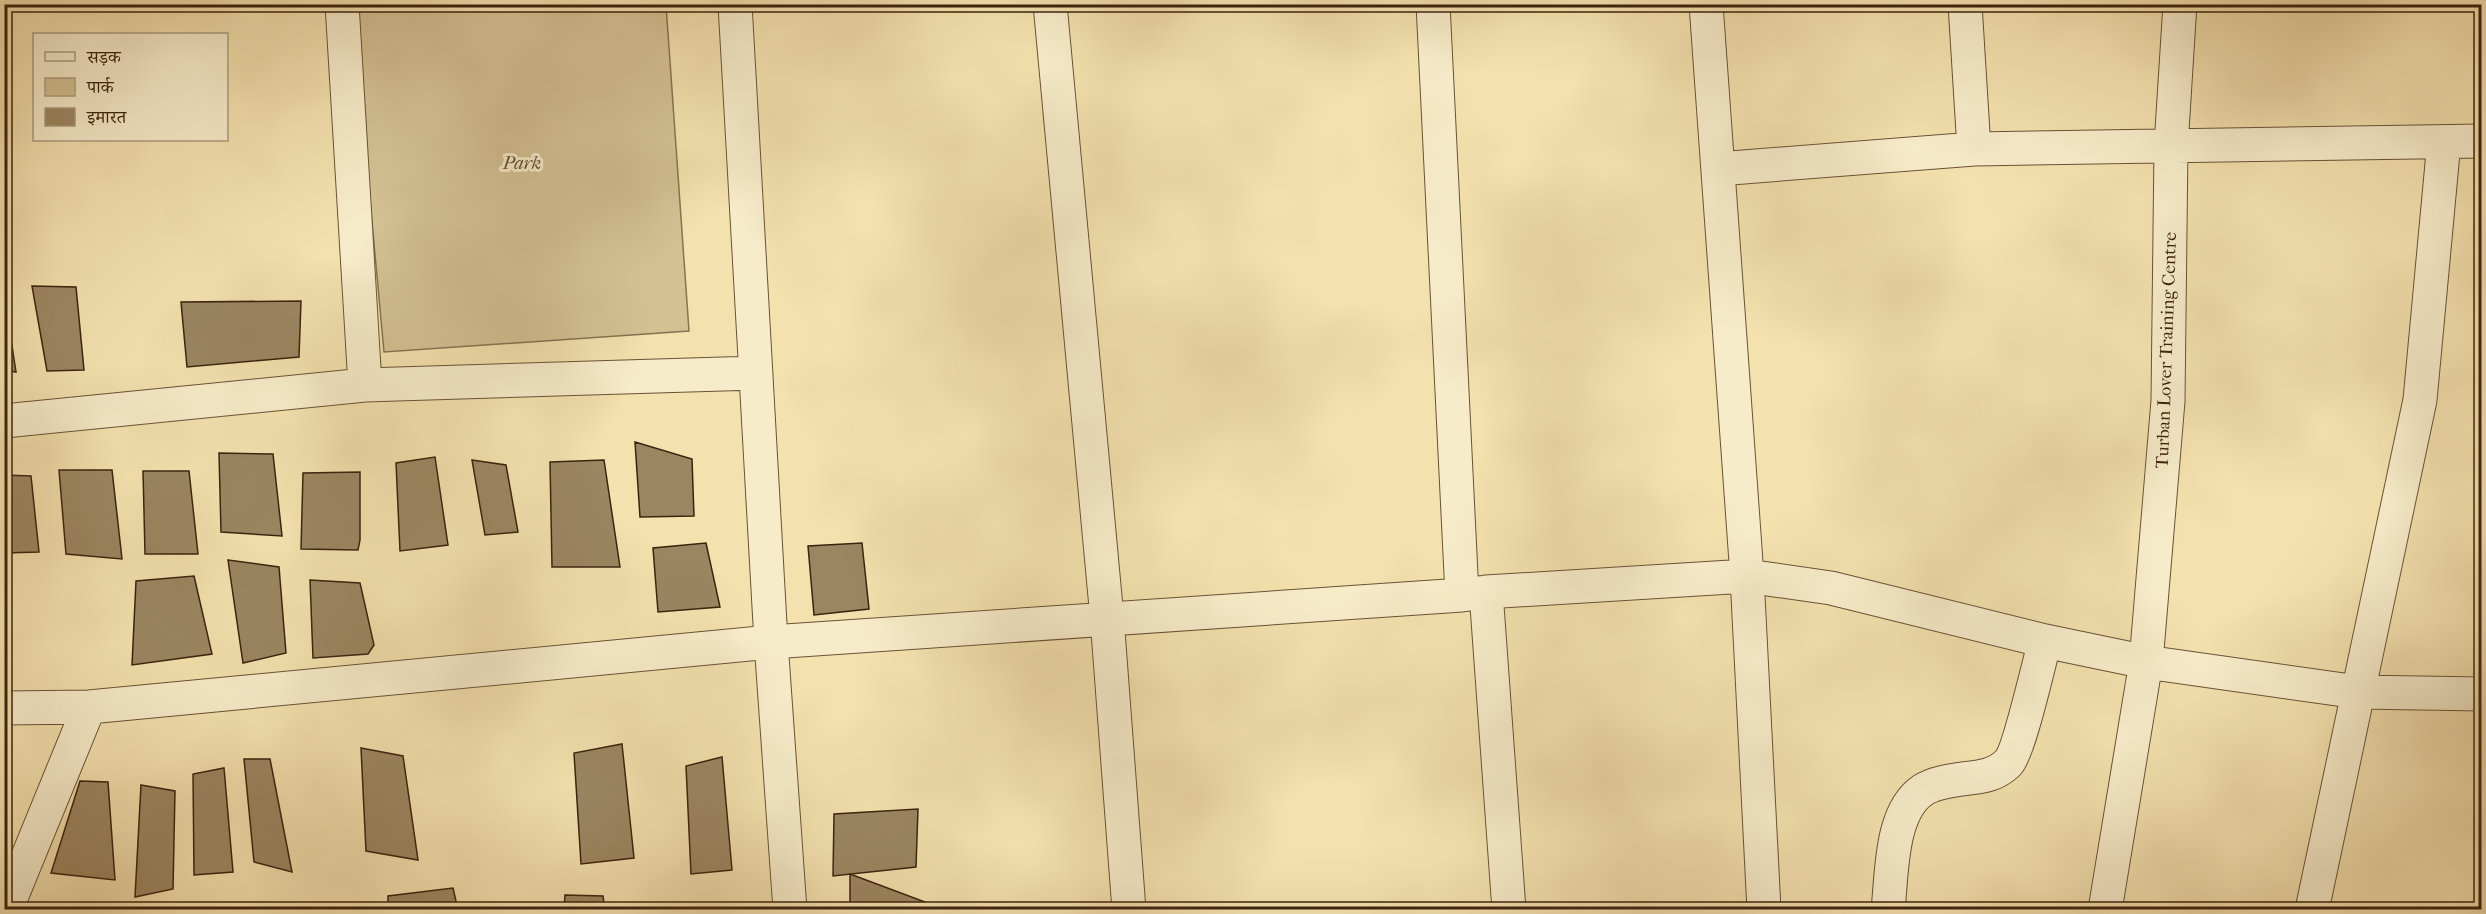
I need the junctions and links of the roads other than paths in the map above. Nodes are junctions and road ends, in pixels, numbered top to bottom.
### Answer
1 (342, 4) edge
2 (735, 4) edge
3 (1050, 4) edge
4 (1433, 4) edge
5 (1706, 4) edge
6 (1965, 4) edge
7 (2180, 4) edge
8 (2481, 141) edge
9 (2444, 142) junction
10 (2172, 146) junction
11 (1974, 149) junction
12 (1718, 169) junction
13 (756, 373) junction
14 (365, 385) junction
15 (4, 421) edge
16 (1747, 576) junction
17 (1474, 593) junction
18 (1107, 618) junction
19 (2045, 641) junction
20 (771, 642) junction
21 (2146, 662) junction
22 (2358, 692) junction
23 (2481, 694) edge
24 (89, 707) junction
25 (4, 708) edge
26 (6, 909) edge
27 (790, 909) edge
28 (1129, 909) edge
29 (1509, 909) edge
30 (1764, 909) edge
31 (1887, 909) edge
32 (2105, 909) edge
33 (2312, 909) edge

1 - 14 street
2 - 13 street
3 - 18 street
4 - 17 street
5 - 12 street
6 - 11 street
7 - 10 street, Turban Lover Training Centre
8 - 9 street
9 - 10 street
9 - 22 street
10 - 11 street
10 - 21 street, Turban Lover Training Centre
11 - 12 street
12 - 16 street
13 - 14 street
13 - 20 street
14 - 15 street
16 - 17 street
16 - 19 street
16 - 30 street
17 - 18 street
17 - 29 street
18 - 20 street
18 - 28 street
19 - 21 street
19 - 31 street
20 - 24 street
20 - 27 street
21 - 22 street
21 - 32 street, Turban Lover Training Centre
22 - 23 street
22 - 33 street
24 - 25 street
24 - 26 street

